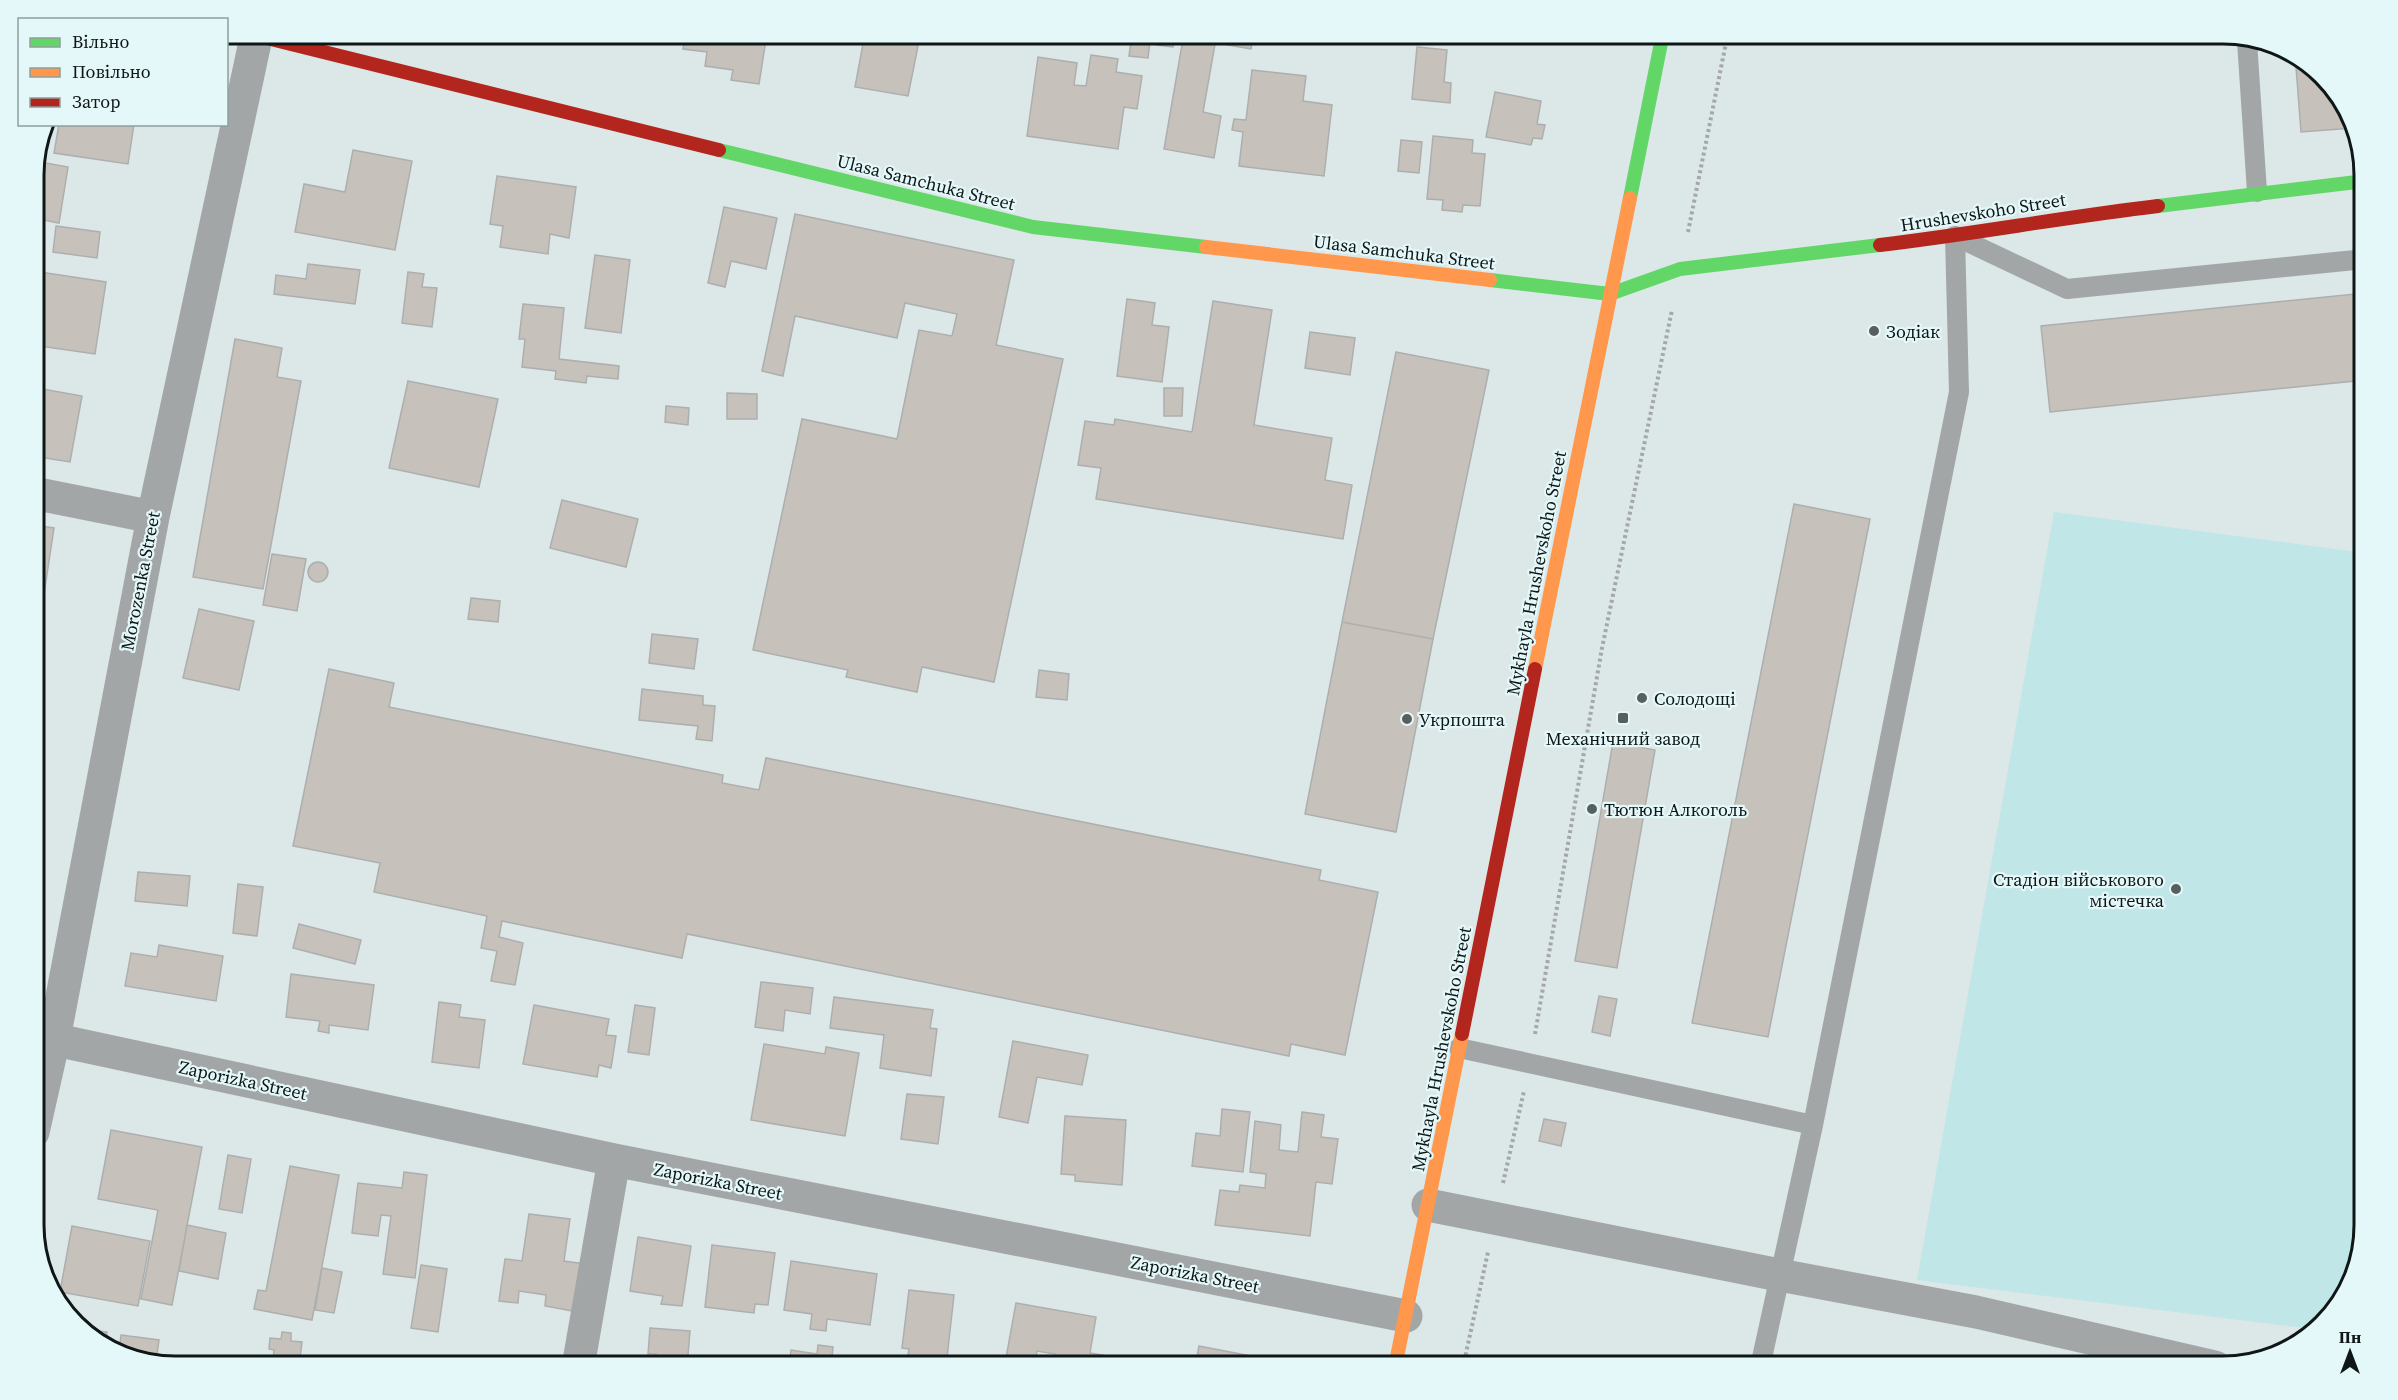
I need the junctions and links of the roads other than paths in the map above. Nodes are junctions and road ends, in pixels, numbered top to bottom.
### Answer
1 (251, 44) edge
2 (294, 44) edge
3 (1661, 44) edge
4 (2247, 46) edge
5 (2354, 182) edge
6 (2257, 192) junction
7 (1955, 236) junction
8 (2354, 260) edge
9 (1610, 294) junction
10 (44, 495) edge
11 (153, 517) junction
12 (44, 1032) edge
13 (44, 1037) edge
14 (1459, 1048) junction
15 (1812, 1125) junction
16 (614, 1160) junction
17 (1428, 1204) junction
18 (1779, 1275) junction
19 (1406, 1316) junction
20 (580, 1356) edge
21 (1397, 1356) edge
22 (1762, 1356) edge
23 (2167, 1356) edge

1 - 11 street, Morozenka Street
2 - 9 street, Ulasa Samchuka Street
3 - 9 street, Mykhayla Hrushevskoho Street
4 - 6 lane
5 - 6 street, Hrushevskoho Street
6 - 7 street, Hrushevskoho Street
7 - 8 lane
7 - 9 street, Hrushevskoho Street
7 - 15 lane
9 - 14 street, Mykhayla Hrushevskoho Street
10 - 11 street
11 - 12 street, Morozenka Street
13 - 16 street, Zaporizka Street
14 - 15 lane
14 - 17 street, Mykhayla Hrushevskoho Street
15 - 18 lane
16 - 19 street, Zaporizka Street
16 - 20 street
17 - 18 street
17 - 19 street, Mykhayla Hrushevskoho Street
18 - 22 lane
18 - 23 street
19 - 21 street, Mykhayla Hrushevskoho Street

